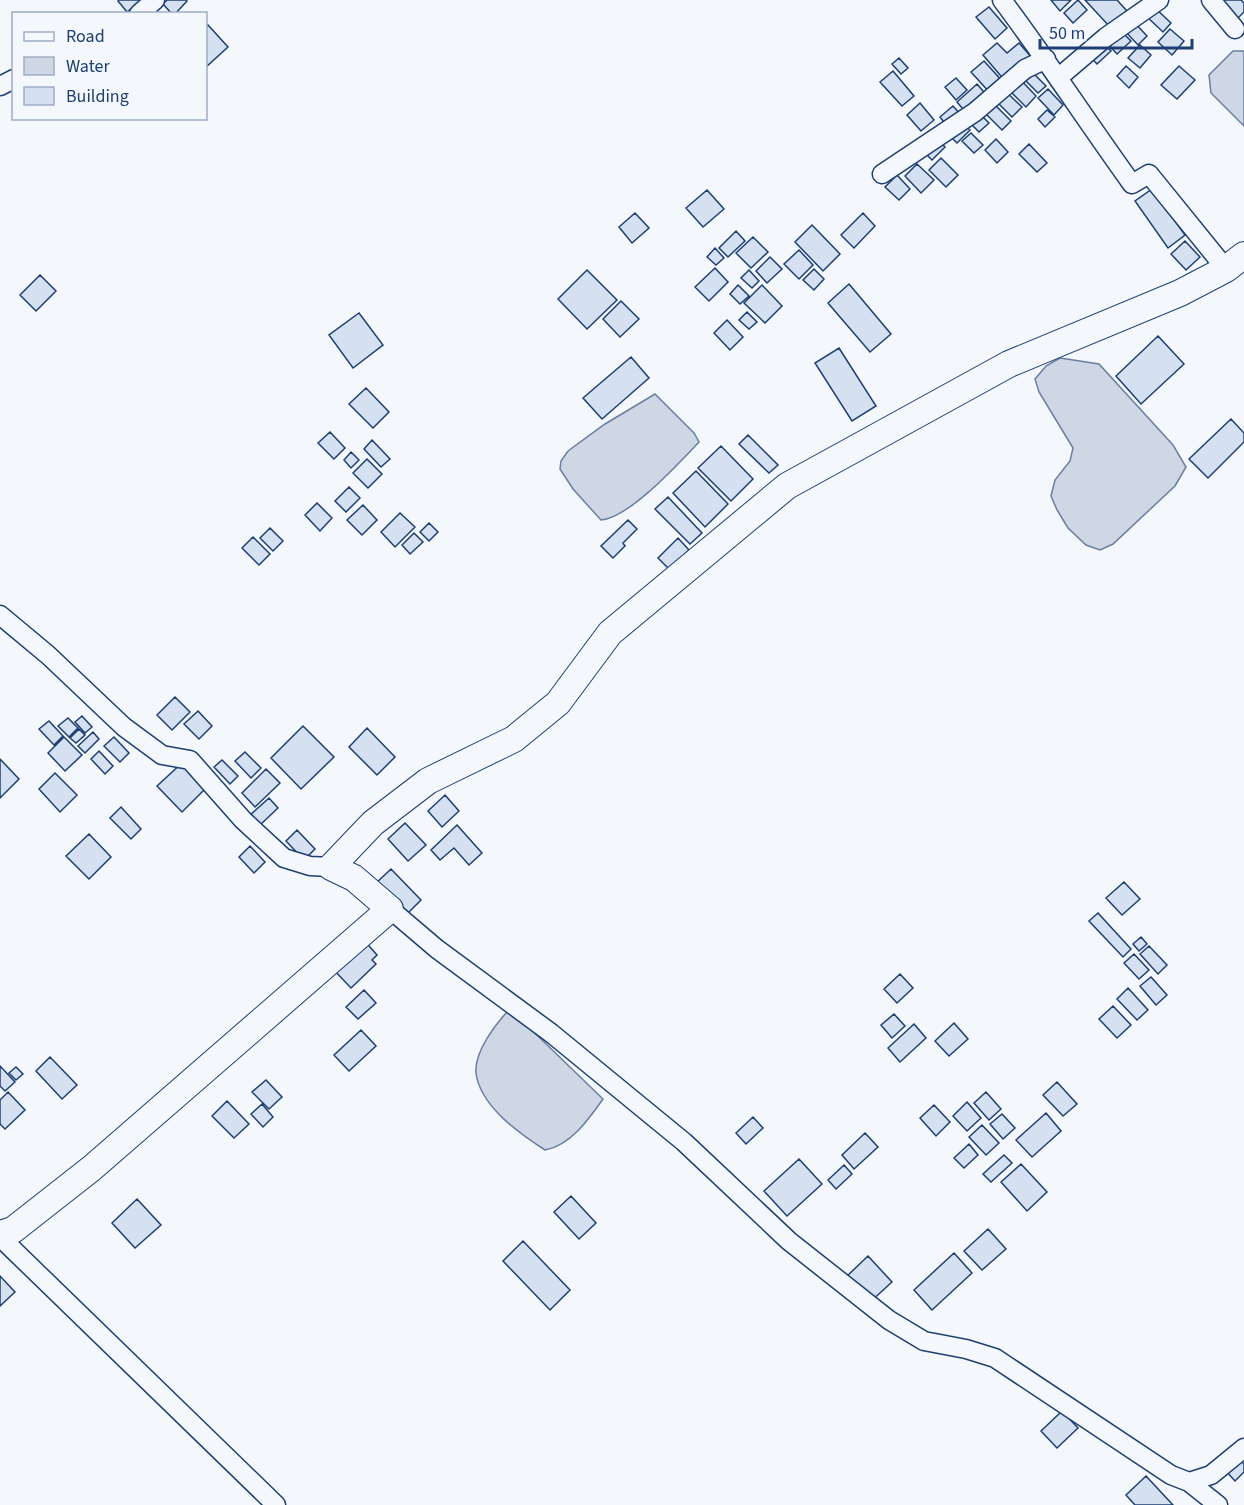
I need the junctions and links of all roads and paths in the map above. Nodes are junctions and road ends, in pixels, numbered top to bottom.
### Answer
1 (155, 0) edge
2 (1002, 0) edge
3 (1159, 0) edge
4 (1210, 0) edge
5 (142, 12) edge
6 (1234, 29) dead end
7 (1046, 59) junction
8 (1058, 78) junction
9 (882, 174) dead end
10 (1235, 262) edge
11 (0, 615) edge
12 (331, 867) junction
13 (390, 909) junction
14 (0, 1235) edge
15 (1244, 1448) edge
16 (1189, 1482) junction
17 (276, 1505) edge
18 (1218, 1505) edge

1 - 5 street
2 - 7 street
3 - 8 street
4 - 6 street
7 - 8 street
7 - 9 street
8 - 10 street
10 - 12 street
11 - 12 street
12 - 13 street
13 - 14 street
13 - 16 street
14 - 17 street
15 - 16 street
16 - 18 street

